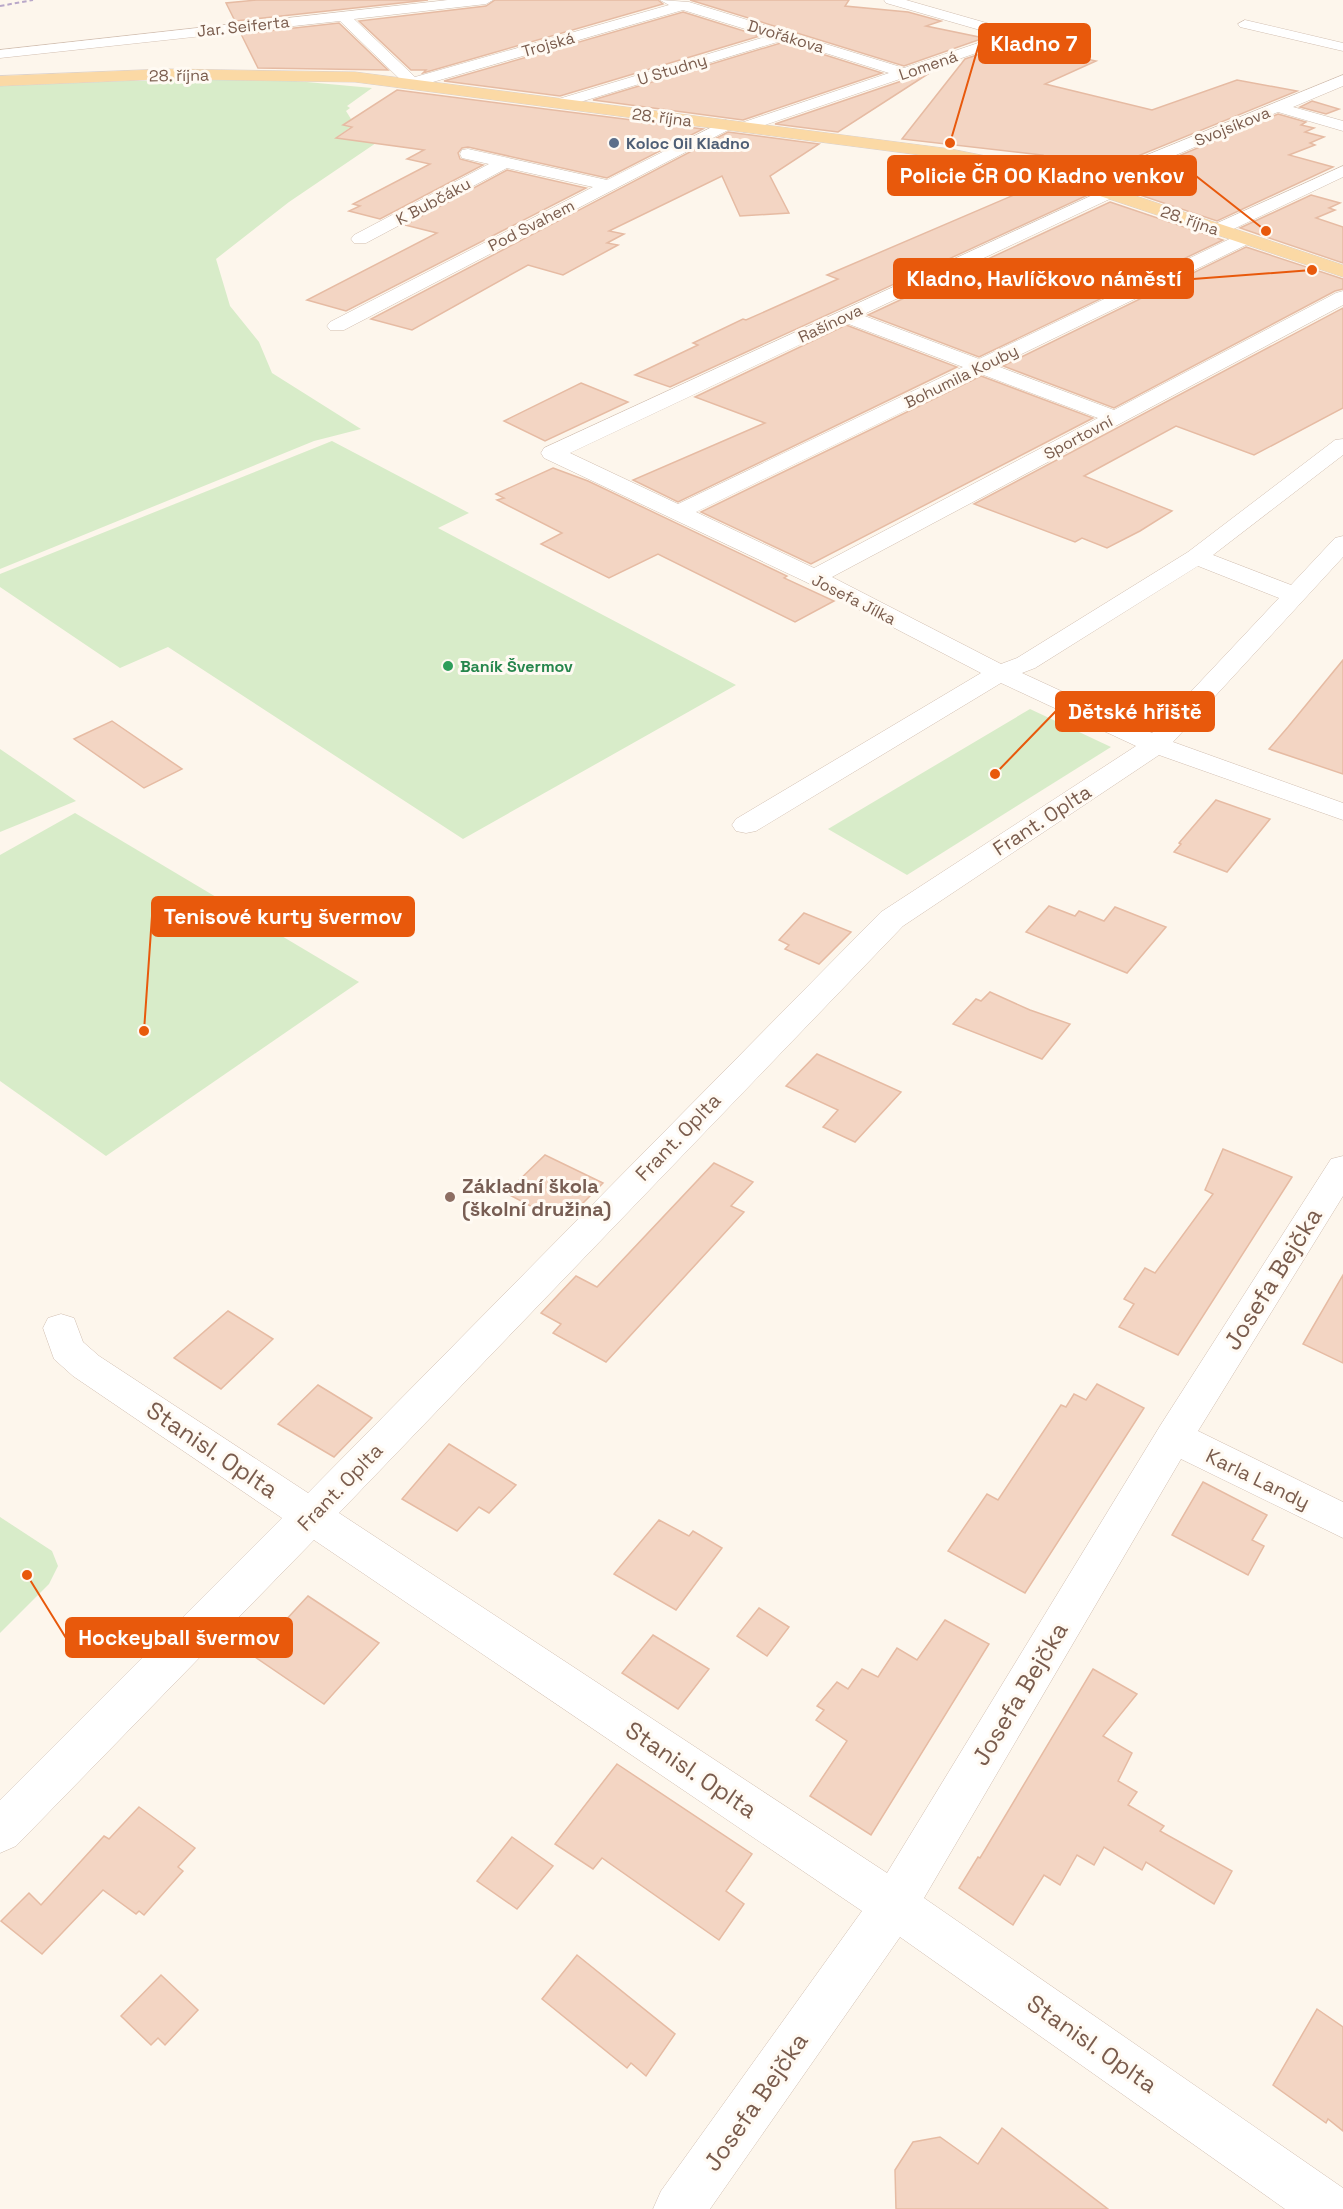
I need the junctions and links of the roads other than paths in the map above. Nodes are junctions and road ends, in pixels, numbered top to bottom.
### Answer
1 (486, 0) edge
2 (668, 0) edge
3 (891, 0) edge
4 (684, 5) junction
5 (342, 16) junction
6 (1245, 24) dead end
7 (783, 36) junction
8 (1343, 47) edge
9 (0, 54) edge
10 (905, 73) junction
11 (1343, 80) edge
12 (0, 81) edge
13 (412, 83) junction
14 (561, 103) junction
15 (1277, 107) junction
16 (735, 126) junction
17 (1343, 126) edge
18 (468, 154) dead end
19 (505, 162) junction
20 (1343, 171) edge
21 (609, 185) junction
22 (1087, 186) junction
23 (1108, 192) junction
24 (1219, 229) junction
25 (360, 239) dead end
26 (1244, 239) junction
27 (1343, 271) edge
28 (1343, 297) edge
29 (846, 316) junction
30 (337, 326) dead end
31 (980, 366) junction
32 (1114, 417) junction
33 (1343, 445) edge
34 (552, 453) joint
35 (677, 513) junction
36 (1343, 543) edge
37 (1196, 557) junction
38 (814, 578) junction
39 (1294, 595) junction
40 (1000, 674) junction
41 (1156, 745) junction
42 (1343, 812) edge
43 (746, 825) dead end
44 (1343, 1168) edge
45 (61, 1328) dead end
46 (1174, 1437) junction
47 (311, 1516) junction
48 (1343, 1521) edge
49 (0, 1831) edge
50 (894, 1905) junction
51 (679, 2209) edge
52 (1329, 2209) edge

1 - 5 street, Jar. Seiferta
2 - 4 street, Dvořákova
3 - 10 street, Lomená
4 - 7 street, Dvořákova
4 - 13 street, Trojská
5 - 9 street, Jar. Seiferta
5 - 13 street
6 - 8 street
7 - 10 street, Dvořákova
7 - 14 street, U Studny
10 - 16 street, Lomená
11 - 15 street, Svojsíkova
12 - 13 main road, 28. října
13 - 14 main road, 28. října
14 - 16 main road, 28. října
15 - 17 street
15 - 22 street, Svojsíkova
16 - 21 street, Pod Svahem
16 - 22 main road, 28. října
18 - 19 street, K Bubčáku
19 - 21 street, K Bubčáku
19 - 25 street, K Bubčáku
20 - 24 street
21 - 30 street, Pod Svahem
22 - 23 main road, 28. října
23 - 24 main road, 28. října
23 - 29 street, Rašínova
24 - 26 main road, 28. října
26 - 27 main road, 28. října
26 - 31 street, Bohumila Kouby
28 - 32 street, Sportovní
29 - 31 street
29 - 34 street, Rašínova
31 - 32 street
31 - 35 street, Bohumila Kouby
32 - 38 street, Sportovní
33 - 37 street
34 - 35 street, Josefa Jílka
35 - 38 street, Josefa Jílka
36 - 39 street, Frant. Oplta
37 - 39 street
37 - 40 street
38 - 40 street, Josefa Jílka
39 - 41 street, Frant. Oplta
40 - 41 street, Josefa Jílka
40 - 43 street
41 - 42 street, Josefa Jílka
41 - 47 street, Frant. Oplta
44 - 46 street, Josefa Bejčka
45 - 47 street, Stanisl. Oplta
46 - 48 street, Karla Landy
46 - 50 street, Josefa Bejčka
47 - 49 street, Frant. Oplta
47 - 50 street, Stanisl. Oplta
50 - 51 street, Josefa Bejčka
50 - 52 street, Stanisl. Oplta

